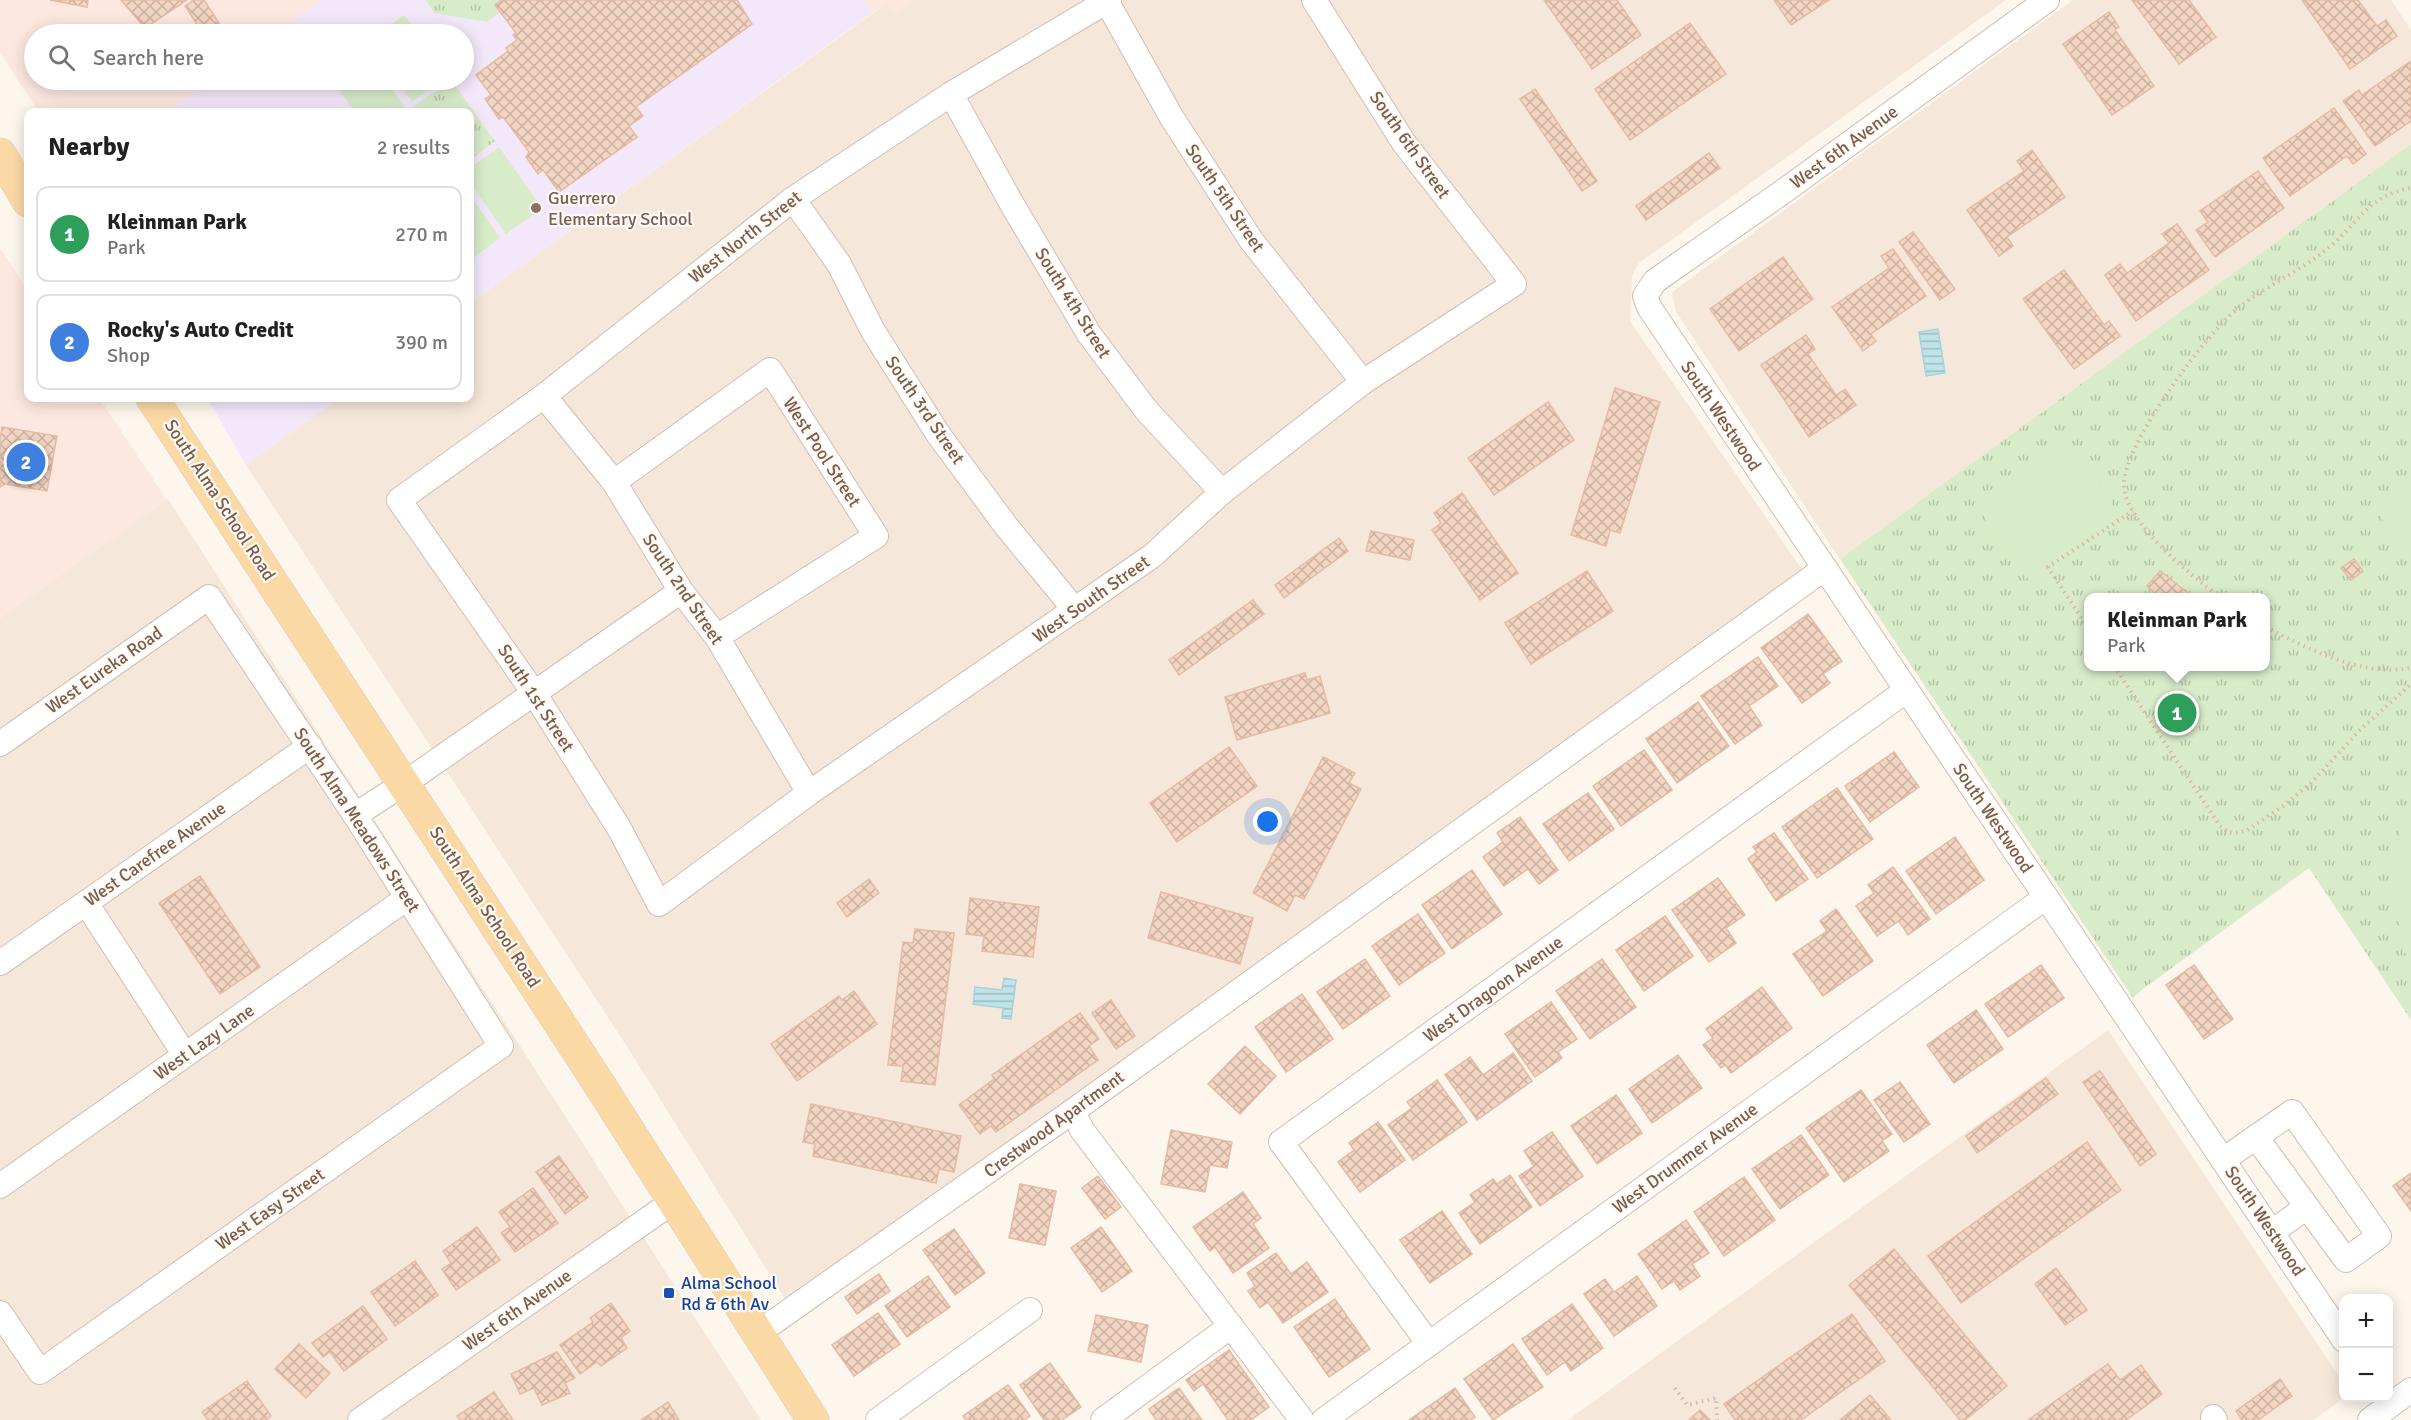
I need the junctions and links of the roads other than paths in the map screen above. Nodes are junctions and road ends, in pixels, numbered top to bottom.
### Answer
1 (1314, 0) edge
2 (2047, 0) edge
3 (1108, 1) edge
4 (951, 94) junction
5 (0, 154) edge
6 (24, 194) edge
7 (793, 199) junction
8 (1514, 284) joint
9 (1645, 296) joint
10 (1363, 382) junction
11 (544, 396) junction
12 (156, 402) edge
13 (614, 482) junction
14 (1222, 492) junction
15 (399, 500) joint
16 (1825, 568) junction
17 (681, 591) junction
18 (209, 597) joint
19 (1075, 610) junction
20 (717, 637) junction
21 (1906, 690) junction
22 (534, 693) junction
23 (0, 744) edge
24 (310, 746) junction
25 (405, 783) junction
26 (809, 793) junction
27 (355, 814) junction
28 (2046, 897) junction
29 (407, 898) junction
30 (86, 903) junction
31 (659, 904) joint
32 (0, 963) edge
33 (501, 1046) joint
34 (185, 1055) junction
35 (1073, 1111) junction
36 (2256, 1137) junction
37 (2223, 1160) junction
38 (0, 1186) edge
39 (674, 1201) junction
40 (2307, 1208) junction
41 (2272, 1232) junction
42 (1030, 1310) dead end
43 (0, 1312) edge
44 (1231, 1326) junction
45 (758, 1333) junction
46 (2339, 1334) edge
47 (1428, 1344) junction
48 (2411, 1390) edge
49 (2380, 1408) edge
50 (805, 1417) edge
51 (360, 1420) edge
52 (878, 1420) edge
53 (1103, 1420) edge
54 (1302, 1420) edge
55 (1324, 1420) edge

1 - 8 street, South 6th Street
2 - 9 street, West 6th Avenue
3 - 4 street, West North Street
3 - 10 street, South 5th Street
4 - 7 street, West North Street
4 - 14 street, South 4th Street
5 - 6 main road
7 - 11 street, West North Street
7 - 19 street, South 3rd Street
8 - 10 street, West South Street
9 - 16 street, South Westwood
10 - 14 street, West South Street
11 - 13 street, South 2nd Street
11 - 15 street, West North Street
12 - 25 main road, South Alma School Road
13 - 17 street, South 2nd Street
13 - 20 street, West Pool Street
14 - 19 street, West South Street
15 - 22 street, South 1st Street
16 - 21 street, South Westwood
16 - 35 street, Crestwood Apartment
17 - 20 street, South 2nd Street
17 - 22 street
18 - 23 street, West Eureka Road
18 - 24 street, South Alma Meadows Street
19 - 26 street, West South Street
20 - 26 street, South 2nd Street
21 - 28 street, South Westwood
21 - 47 street, West Dragoon Avenue
22 - 25 street
22 - 31 street, South 1st Street
24 - 27 street, South Alma Meadows Street
24 - 30 street, West Carefree Avenue
25 - 27 street
25 - 39 main road, South Alma School Road
26 - 31 street, West South Street
27 - 29 street, South Alma Meadows Street
28 - 37 street, South Westwood
28 - 47 street, West Drummer Avenue
29 - 33 street, South Alma Meadows Street
29 - 34 street, West Lazy Lane
30 - 32 street, West Carefree Avenue
30 - 34 street
33 - 43 street, West Easy Street
34 - 38 street, West Lazy Lane
35 - 44 street
35 - 45 street, Crestwood Apartment
36 - 37 street
36 - 40 street
36 - 40 street
37 - 41 street, South Westwood
39 - 45 main road, South Alma School Road
39 - 51 street, West 6th Avenue
40 - 41 street
41 - 46 street, South Westwood
42 - 52 street
44 - 53 street
44 - 54 street
45 - 50 main road, South Alma School Road
47 - 55 street, West Drummer Avenue
48 - 49 street

